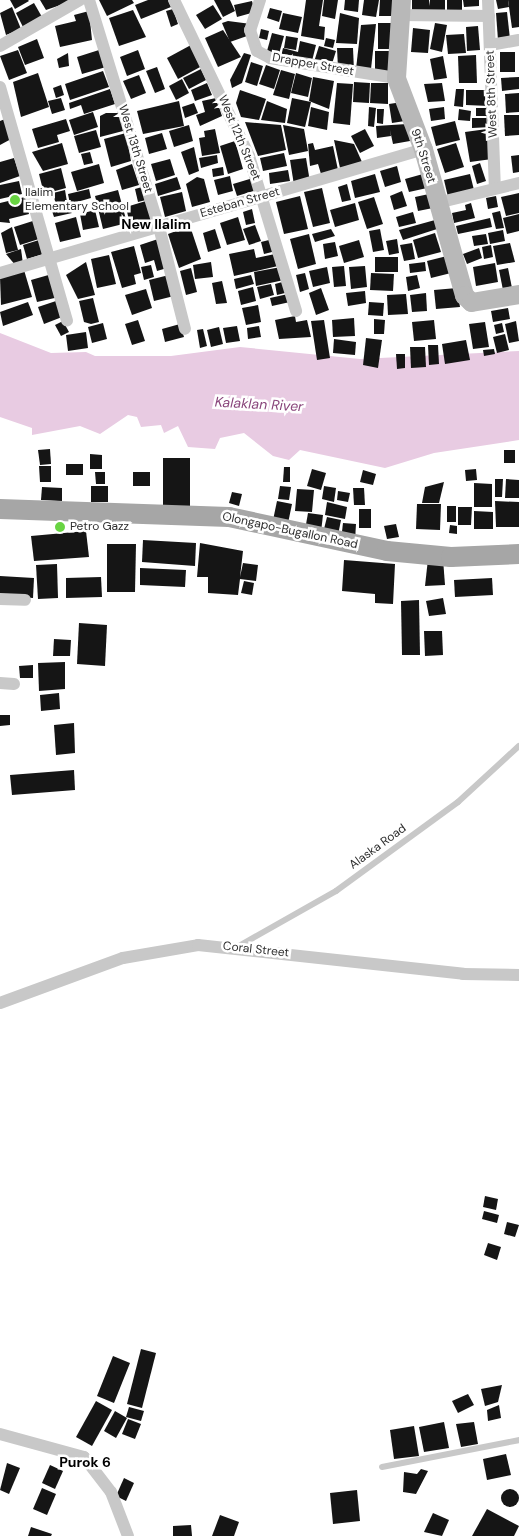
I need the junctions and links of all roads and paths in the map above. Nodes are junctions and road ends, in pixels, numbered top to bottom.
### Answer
1 (80, 0) edge
2 (89, 0) edge
3 (174, 0) edge
4 (260, 0) edge
5 (488, 0) edge
6 (401, 7) edge
7 (489, 16) junction
8 (519, 40) edge
9 (490, 45) junction
10 (0, 46) edge
11 (396, 78) junction
12 (0, 87) edge
13 (422, 148) junction
14 (519, 183) edge
15 (495, 188) junction
16 (263, 197) junction
17 (437, 203) junction
18 (159, 227) junction
19 (50, 260) junction
20 (0, 273) edge
21 (519, 294) edge
22 (296, 311) dead end
23 (67, 321) dead end
24 (185, 329) dead end
25 (0, 509) edge
26 (519, 554) edge
27 (0, 599) edge
28 (25, 600) dead end
29 (0, 684) edge
30 (14, 684) dead end
31 (519, 746) edge
32 (238, 947) junction
33 (519, 975) edge
34 (0, 1003) edge
35 (0, 1434) edge
36 (519, 1440) edge
37 (382, 1467) dead end
38 (128, 1536) edge

1 - 10 street
2 - 18 street, West 13th Street
3 - 16 street, West 12th Street
4 - 11 street, Drapper Street
5 - 7 street, West 8th Street
6 - 7 street
6 - 11 street, 9th Street
7 - 9 street, West 8th Street
8 - 9 street
9 - 15 street, West 8th Street
11 - 13 street, 9th Street
12 - 19 street
13 - 16 street, Esteban Street
13 - 17 street, 9th Street
14 - 15 street
15 - 17 street
16 - 18 street, Esteban Street
16 - 22 street, West 12th Street
17 - 21 street, 9th Street
18 - 19 street, Esteban Street
18 - 24 street, West 13th Street
19 - 20 street, Esteban Street
19 - 23 street
25 - 26 main road, Olongapo-Bugallon Road
27 - 28 street
29 - 30 street
31 - 32 lane, Alaska Road
32 - 33 street, Coral Street
32 - 34 street, Coral Street
35 - 38 street
36 - 37 lane

